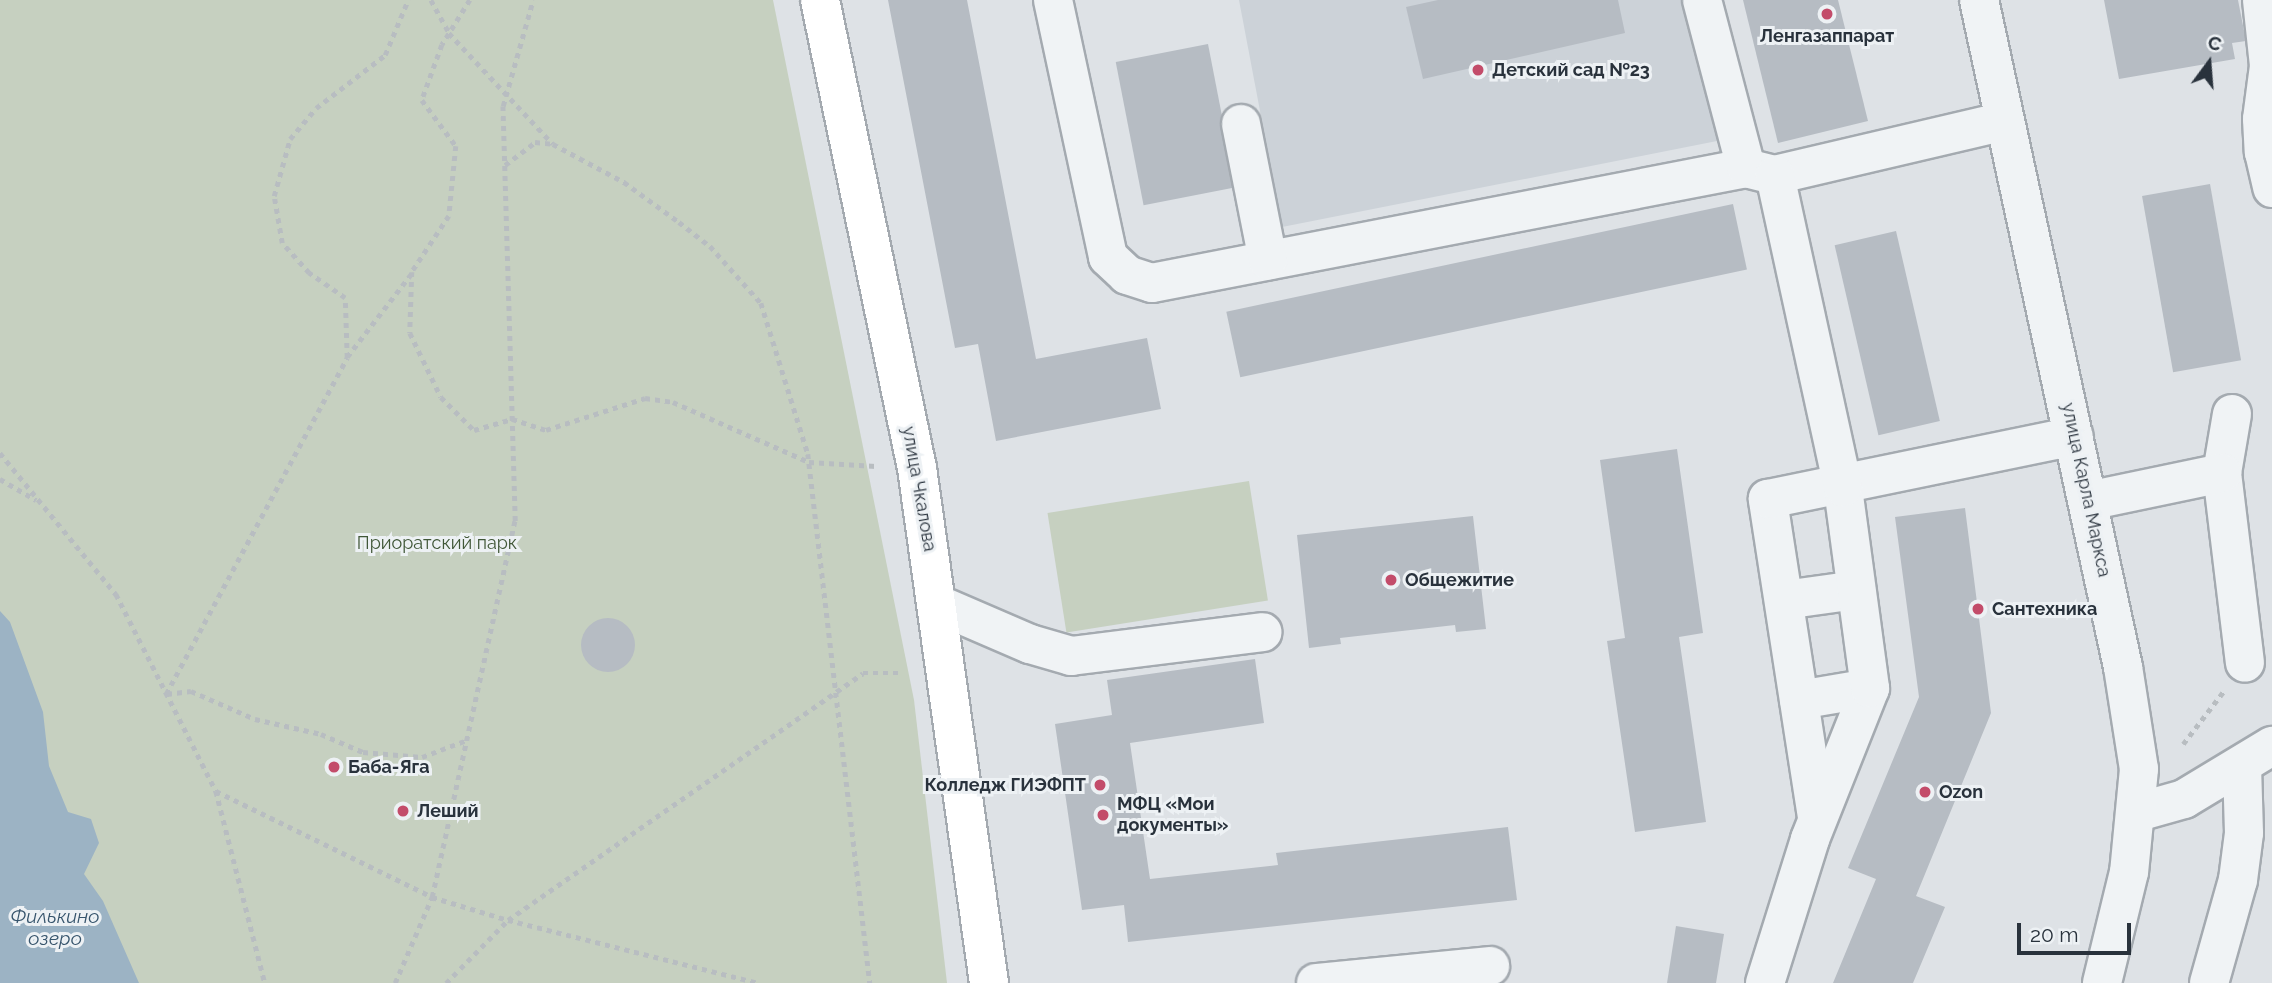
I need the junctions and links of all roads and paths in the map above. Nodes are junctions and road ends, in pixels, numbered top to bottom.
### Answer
1 (408, 0) edge
2 (431, 0) edge
3 (470, 0) edge
4 (533, 0) edge
5 (820, 0) edge
6 (1053, 0) edge
7 (1702, 0) edge
8 (1979, 0) edge
9 (2262, 0) edge
10 (449, 33) junction
11 (508, 91) junction
12 (2005, 121) junction
13 (1241, 124) dead end
14 (553, 144) junction
15 (505, 165) junction
16 (1760, 172) junction
17 (2272, 188) edge
18 (1268, 260) junction
19 (412, 272) junction
20 (347, 358) junction
21 (2232, 414) dead end
22 (512, 419) junction
23 (2074, 436) junction
24 (0, 453) edge
25 (809, 462) junction
26 (917, 468) junction
27 (2222, 473) junction
28 (0, 479) edge
29 (1843, 487) junction
30 (40, 502) junction
31 (2088, 502) junction
32 (1856, 590) junction
33 (1784, 600) junction
34 (937, 604) junction
35 (1262, 632) dead end
36 (2245, 663) joint
37 (902, 673) dead end
38 (1870, 688) junction
39 (838, 690) junction
40 (166, 694) junction
41 (1799, 699) junction
42 (467, 740) junction
43 (2183, 744) dead end
44 (2257, 757) edge
45 (216, 791) junction
46 (2138, 813) junction
47 (1818, 819) junction
48 (432, 897) junction
49 (508, 920) junction
50 (1490, 966) dead end
51 (265, 983) edge
52 (395, 983) edge
53 (446, 983) edge
54 (759, 983) edge
55 (870, 983) edge
56 (989, 983) edge
57 (1315, 983) edge
58 (1765, 983) edge
59 (2102, 983) edge
60 (2209, 983) edge

1 - 20 path
2 - 10 path
3 - 10 path
4 - 11 path
5 - 26 main road, улица Чкалова
6 - 18 street
7 - 16 street
8 - 12 street, улица Карла Маркса
9 - 17 street
10 - 11 path
10 - 19 path
11 - 14 path
11 - 15 path
12 - 16 street
12 - 23 street, улица Карла Маркса
13 - 18 street
14 - 15 path
14 - 25 path
15 - 22 path
16 - 18 street
16 - 29 street
19 - 20 path
19 - 22 path
20 - 40 path
21 - 27 street
22 - 25 path
22 - 42 path
23 - 29 street
23 - 31 street, улица Карла Маркса
24 - 30 path
25 - 26 path
25 - 39 path
26 - 34 main road, улица Чкалова
27 - 31 street
27 - 36 street
28 - 30 path
29 - 32 street
29 - 33 street
30 - 40 path
31 - 46 street, улица Карла Маркса
32 - 33 street
32 - 38 street
33 - 41 street
34 - 35 street
34 - 56 main road, улица Чкалова
36 - 43 path
37 - 39 path
38 - 41 street
38 - 47 street
39 - 49 path
39 - 55 path
40 - 42 path
40 - 45 path
41 - 47 street
42 - 48 path
44 - 46 street
44 - 60 street
45 - 48 path
45 - 51 path
46 - 59 street, улица Карла Маркса
47 - 58 street
48 - 49 path
48 - 52 path
49 - 53 path
49 - 54 path
50 - 57 street

